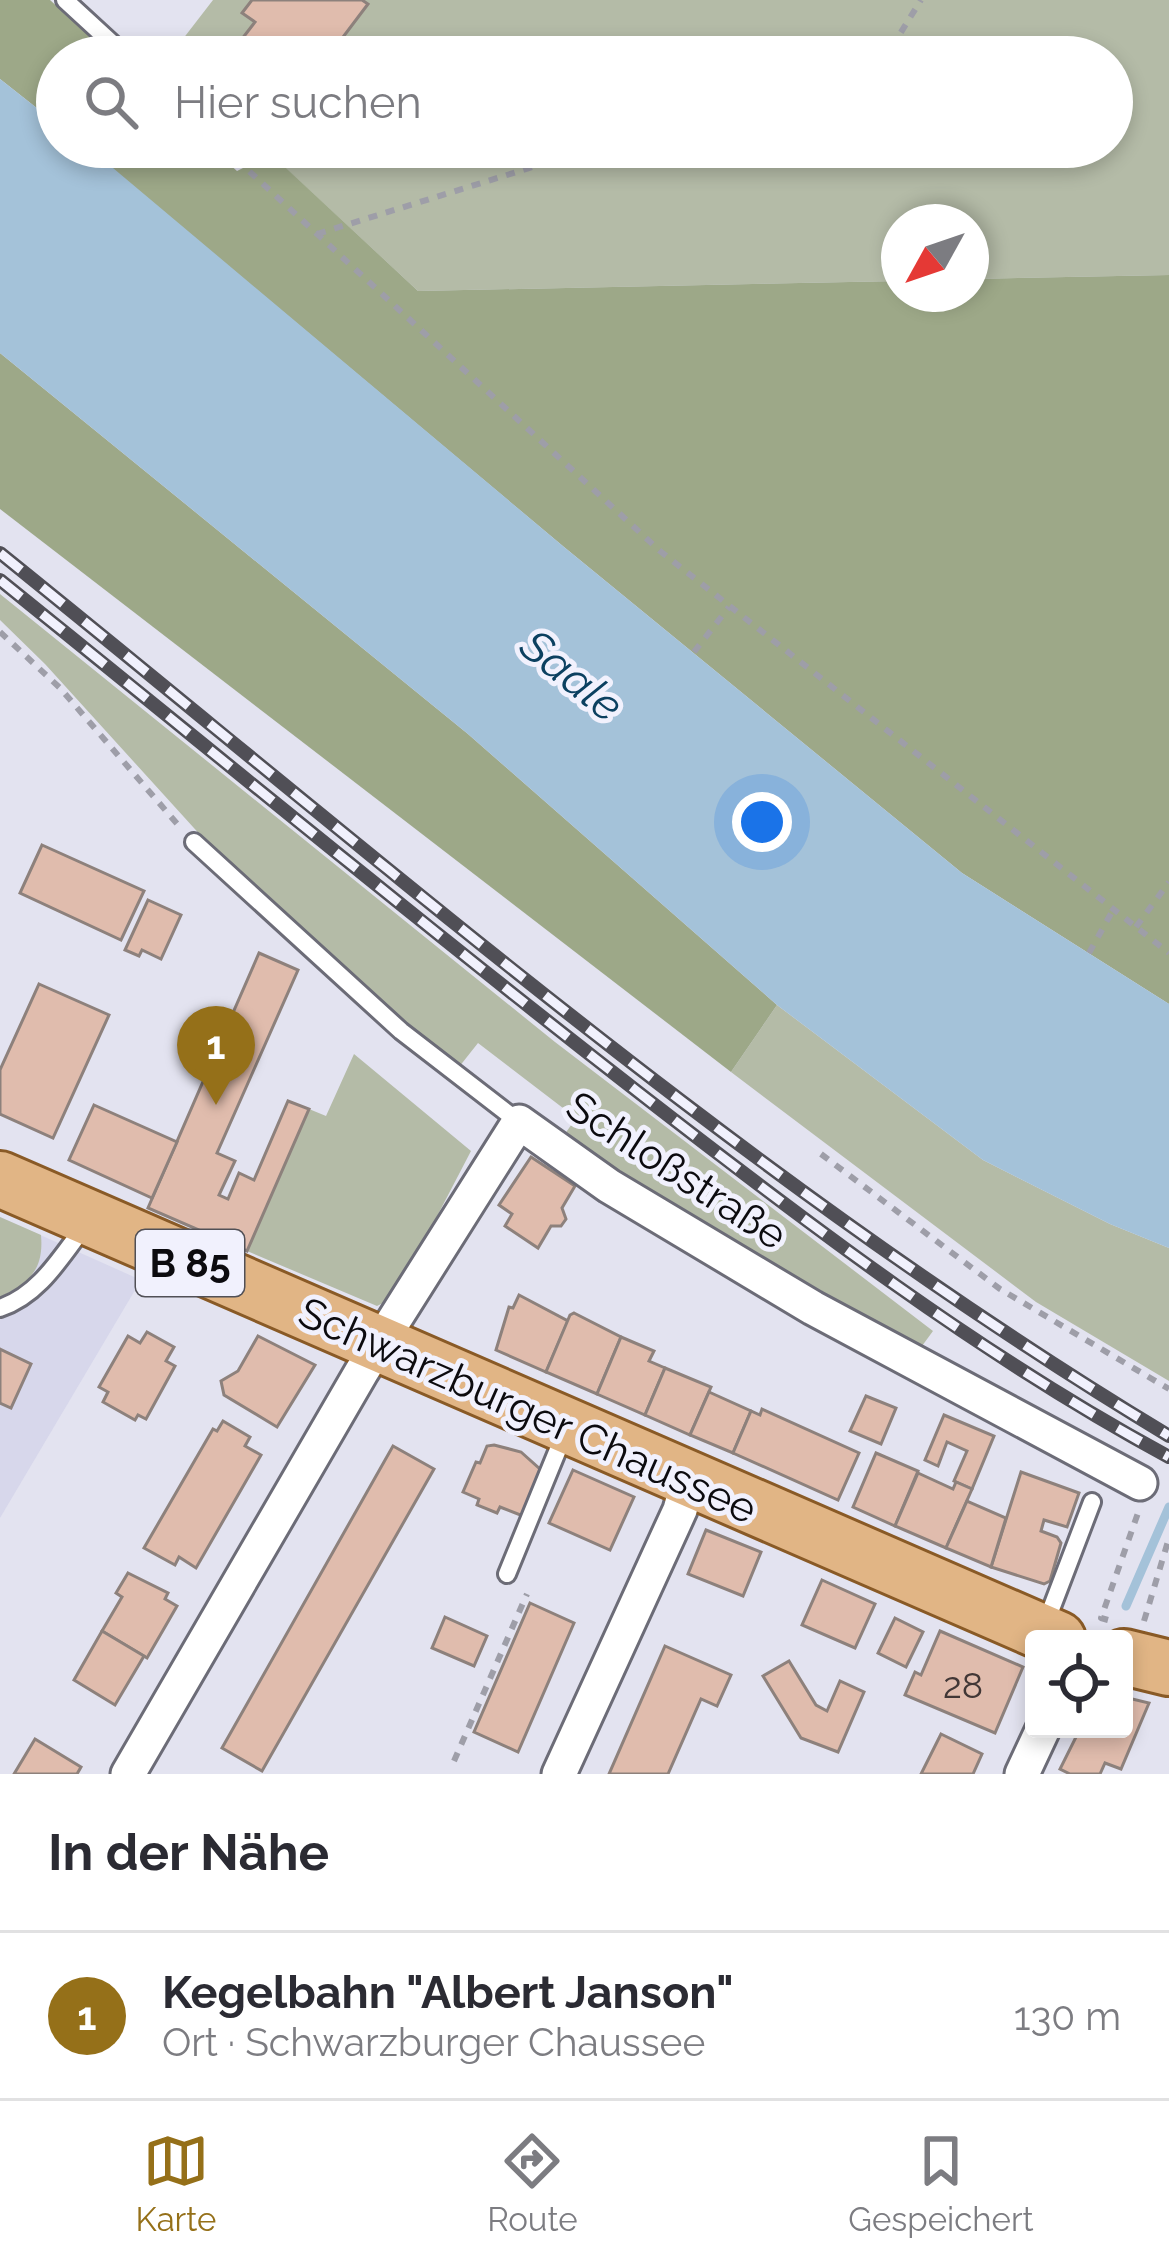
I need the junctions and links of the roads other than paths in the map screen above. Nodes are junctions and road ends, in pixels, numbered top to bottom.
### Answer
1 (65, 0) edge
2 (104, 36) edge
3 (194, 842) road end
4 (519, 1122) junction
5 (0, 1179) edge
6 (90, 1219) junction
7 (0, 1308) edge
8 (380, 1345) junction
9 (567, 1428) junction
10 (688, 1481) junction
11 (1140, 1483) road end
12 (1092, 1502) dead end
13 (508, 1574) dead end
14 (1036, 1630) edge
15 (1052, 1630) edge
16 (1038, 1738) edge
17 (128, 1774) edge
18 (559, 1774) edge
19 (1022, 1774) edge

1 - 2 lane
3 - 4 lane
4 - 8 street, Schloßstraße
4 - 11 street, Schloßstraße
5 - 6 main road, Schwarzburger Chaussee / B 85
6 - 7 lane
6 - 8 main road, Schwarzburger Chaussee / B 85
8 - 9 main road, Schwarzburger Chaussee / B 85
8 - 17 street, Schloßstraße
9 - 10 main road, Schwarzburger Chaussee / B 85
9 - 13 lane
10 - 14 main road, Schwarzburger Chaussee / B 85
10 - 18 street
12 - 15 lane
16 - 19 street

